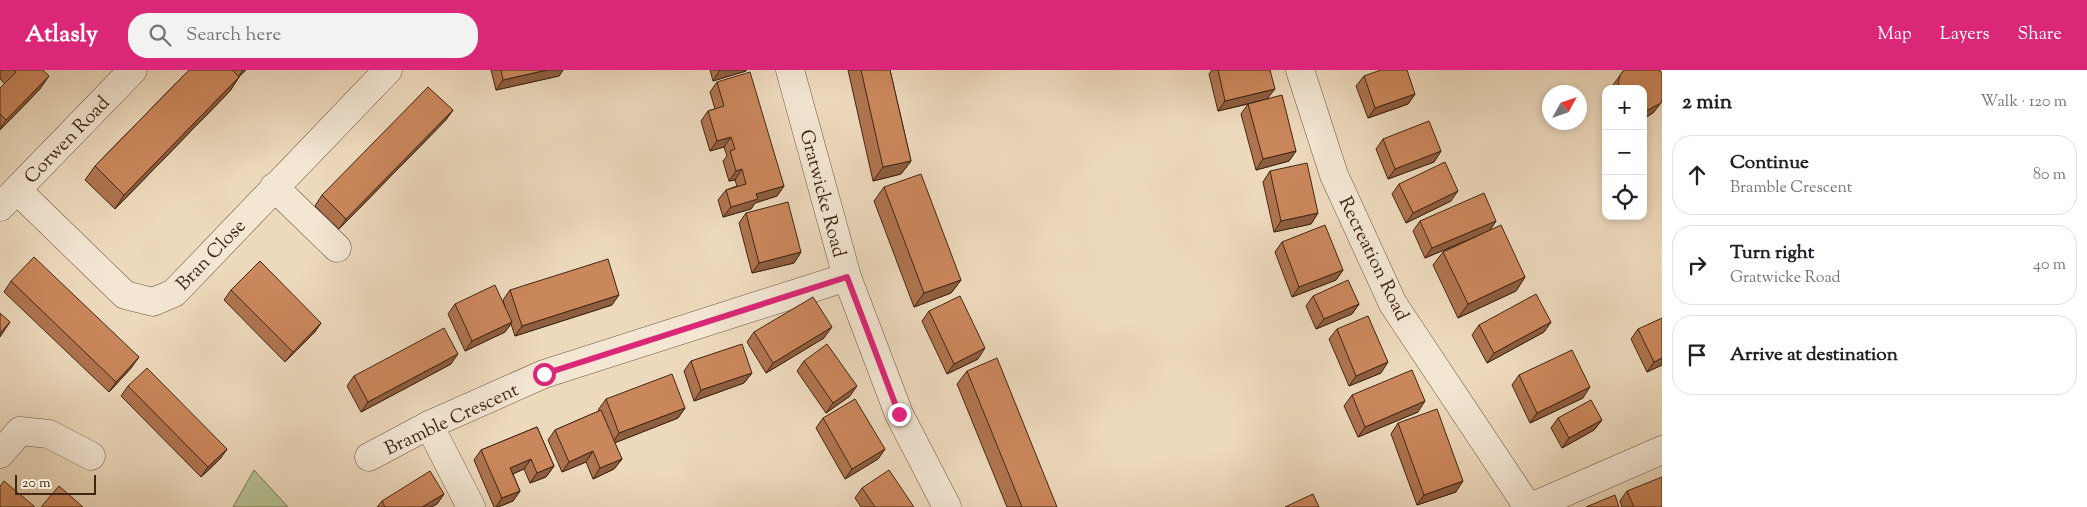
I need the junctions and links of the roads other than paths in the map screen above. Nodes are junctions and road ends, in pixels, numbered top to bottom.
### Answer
1 (133, 70) edge
2 (388, 70) edge
3 (790, 70) edge
4 (1300, 70) edge
5 (274, 188) junction
6 (8, 199) edge
7 (337, 248) dead end
8 (847, 277) junction
9 (429, 425) junction
10 (1662, 450) edge
11 (0, 454) edge
12 (91, 456) dead end
13 (369, 457) dead end
14 (471, 507) edge
15 (947, 507) edge
16 (1529, 507) edge

1 - 6 street, Corwen Road
2 - 5 street, Bran Close
3 - 8 street, Gratwicke Road
4 - 16 street, Recreation Road
5 - 6 street, Bran Close
5 - 7 street
8 - 9 street, Bramble Crescent
8 - 15 street, Gratwicke Road
9 - 13 street, Bramble Crescent
9 - 14 street
10 - 16 street
11 - 12 street

